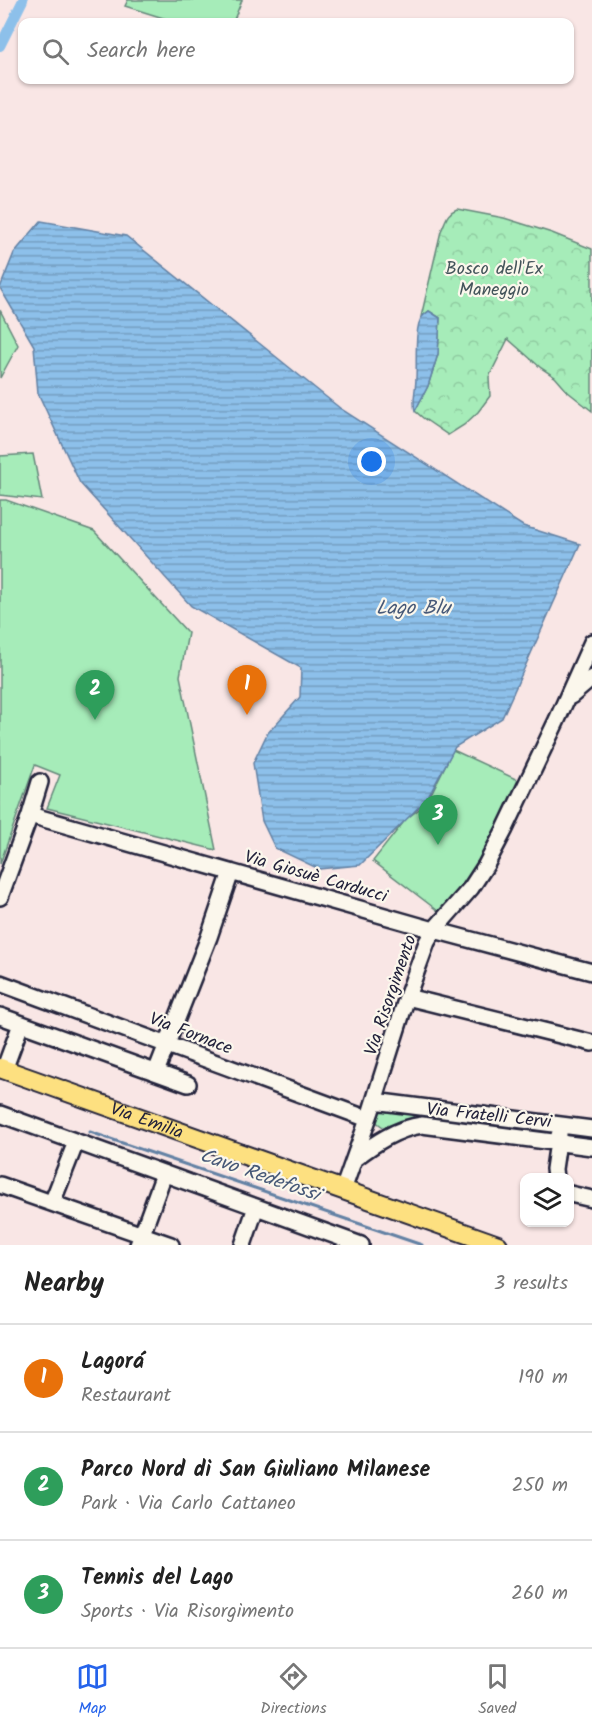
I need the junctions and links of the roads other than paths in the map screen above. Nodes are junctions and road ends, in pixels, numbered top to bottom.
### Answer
1 (592, 642) edge
2 (586, 660) edge
3 (592, 678) edge
4 (567, 699) junction
5 (40, 782) dead end
6 (30, 815) junction
7 (231, 872) junction
8 (0, 897) edge
9 (434, 930) junction
10 (592, 972) edge
11 (0, 983) edge
12 (407, 997) junction
13 (0, 1016) edge
14 (21, 1024) junction
15 (592, 1043) edge
16 (168, 1045) junction
17 (2, 1069) edge
18 (156, 1072) junction
19 (188, 1084) dead end
20 (371, 1110) junction
21 (0, 1114) edge
22 (560, 1126) junction
23 (406, 1128) junction
24 (592, 1129) edge
25 (76, 1142) junction
26 (558, 1142) junction
27 (592, 1146) edge
28 (354, 1159) junction
29 (554, 1173) edge
30 (164, 1174) junction
31 (0, 1185) edge
32 (343, 1190) junction
33 (574, 1195) edge
34 (592, 1199) edge
35 (52, 1203) junction
36 (256, 1207) junction
37 (140, 1240) edge
38 (342, 1242) edge
39 (171, 1245) edge
40 (243, 1245) edge
41 (361, 1245) edge
42 (498, 1245) edge

1 - 2 street, Via Risorgimento
2 - 3 street, Via Risorgimento
2 - 4 street, Via Risorgimento
3 - 4 street, Via Risorgimento
4 - 9 street, Via Risorgimento
5 - 6 street
6 - 7 street, Via Giosuè Carducci
6 - 8 street
7 - 9 street, Via Giosuè Carducci
7 - 16 street
9 - 10 street, Via Giosuè Carducci
9 - 12 street, Via Risorgimento
11 - 16 street, Via Fornace
12 - 15 street
12 - 20 street, Via Risorgimento
13 - 14 street
14 - 17 street
14 - 18 street
16 - 18 street
16 - 20 street, Via Fornace
17 - 32 main road, Via Emilia
18 - 19 street
20 - 22 street, Via Fratelli Cervi
20 - 23 street
20 - 28 street, Via Risorgimento
21 - 25 street
22 - 24 street, Via Fratelli Cervi
22 - 26 street
23 - 26 street, Via Fratelli Cervi
23 - 28 street, Via Fratelli Cervi
25 - 30 street
25 - 35 street
26 - 27 street, Via Fratelli Cervi
26 - 29 street
28 - 32 street, Via Risorgimento
30 - 36 street
30 - 37 street
31 - 35 street
32 - 42 main road, Via Emilia
33 - 34 street
35 - 37 street
36 - 38 street
36 - 40 street
37 - 39 street
38 - 41 street

